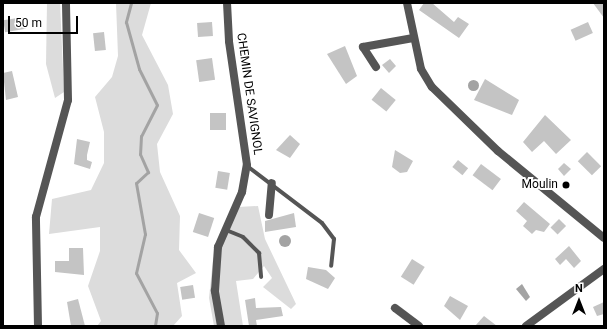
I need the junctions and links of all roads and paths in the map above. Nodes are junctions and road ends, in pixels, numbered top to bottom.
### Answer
1 (66, 3) edge
2 (227, 3) edge
3 (407, 3) edge
4 (413, 38) junction
5 (376, 67) dead end
6 (247, 165) junction
7 (272, 183) junction
8 (269, 215) dead end
9 (226, 230) junction
10 (604, 238) edge
11 (330, 266) dead end
12 (604, 269) edge
13 (261, 277) dead end
14 (395, 308) dead end
15 (38, 326) edge
16 (221, 326) edge
17 (419, 326) edge
18 (526, 326) edge

1 - 15 street
2 - 6 street, CHEMIN DE SAVIGNOL
3 - 4 street
4 - 5 street
4 - 10 street
6 - 7 lane
6 - 9 street, CHEMIN DE SAVIGNOL
7 - 8 street
7 - 11 lane
9 - 13 lane
9 - 16 street, CHEMIN DE SAVIGNOL
12 - 18 street
14 - 17 street

